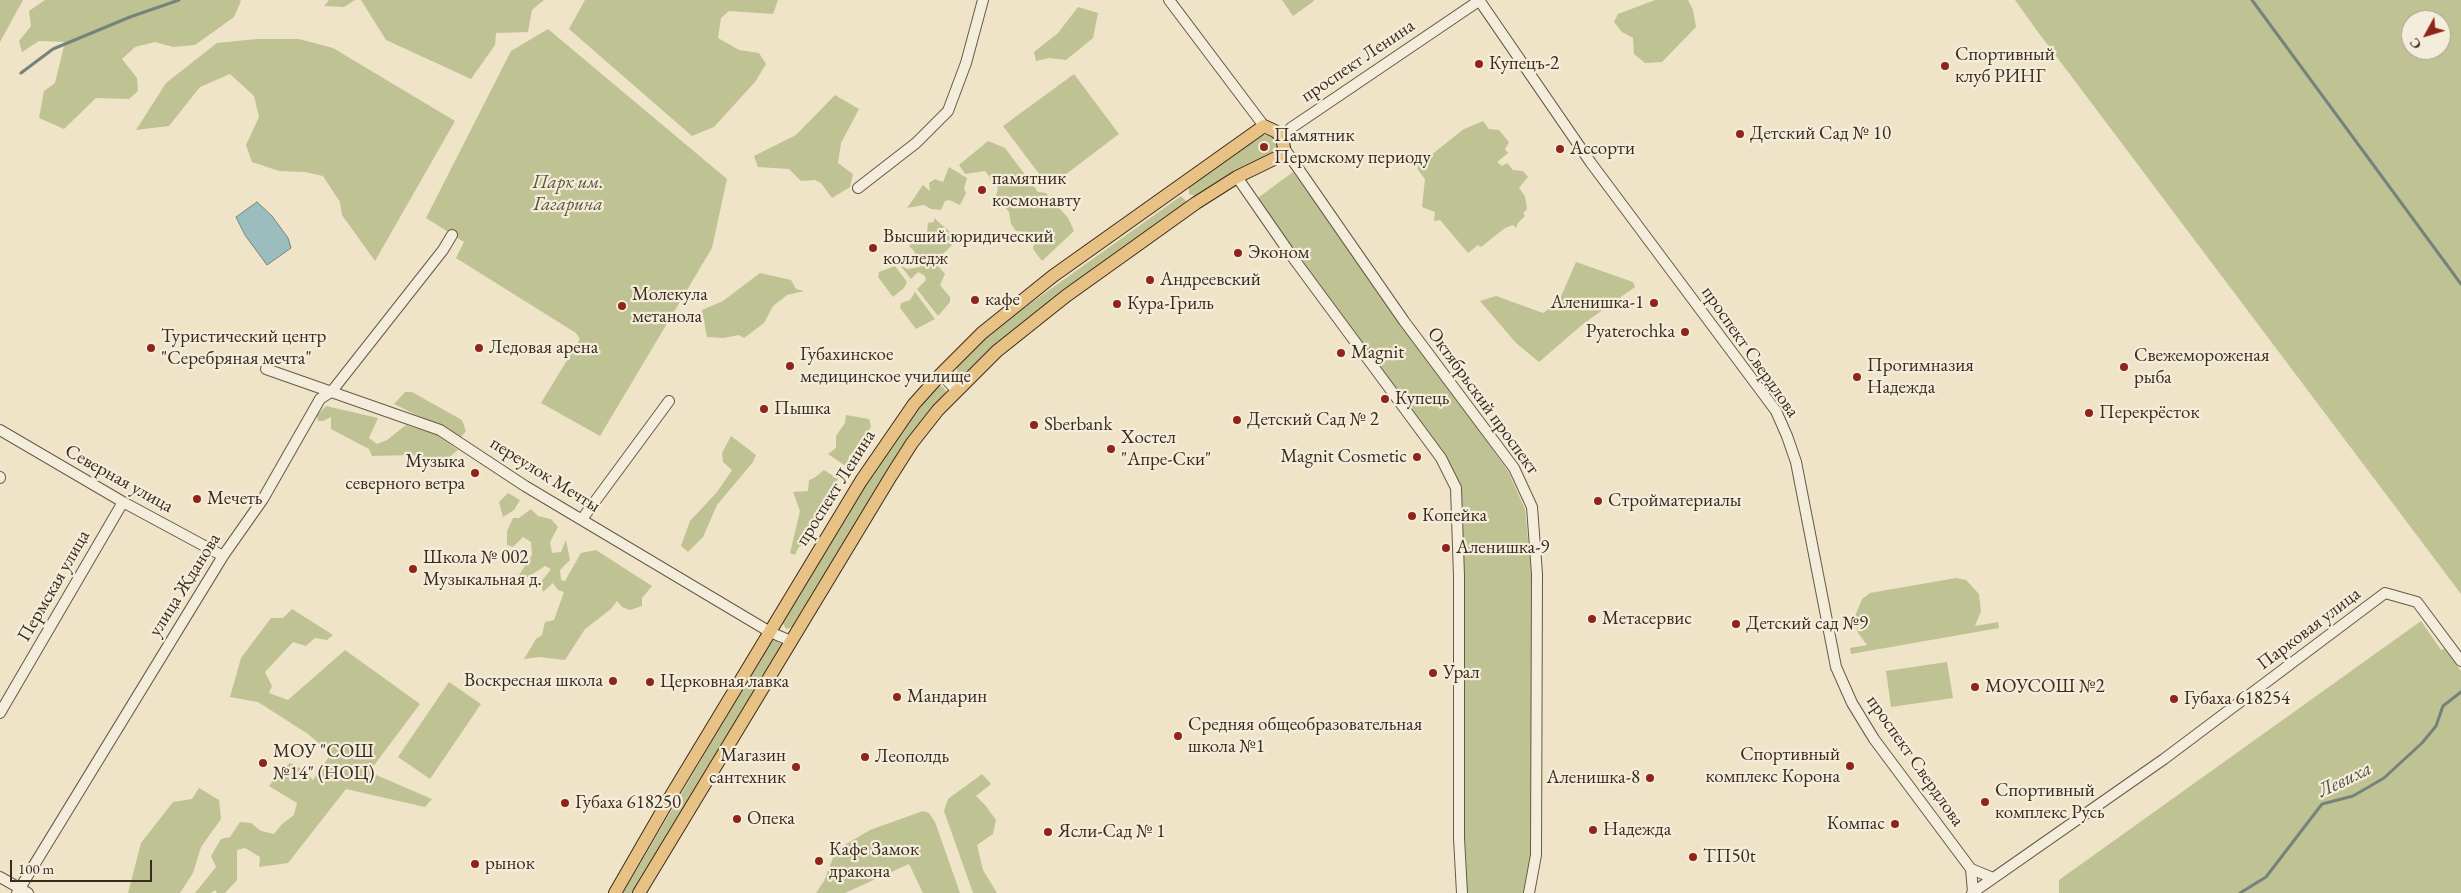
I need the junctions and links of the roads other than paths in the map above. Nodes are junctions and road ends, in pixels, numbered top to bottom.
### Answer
1 (983, 0) edge
2 (1169, 0) edge
3 (1480, 0) edge
4 (1264, 126) junction
5 (1283, 143) junction
6 (1237, 177) junction
7 (1182, 185) junction
8 (858, 188) dead end
9 (1196, 203) junction
10 (452, 235) dead end
11 (266, 368) dead end
12 (941, 374) junction
13 (956, 390) junction
14 (332, 391) junction
15 (668, 400) dead end
16 (0, 430) edge
17 (123, 502) junction
18 (582, 519) junction
19 (223, 556) junction
20 (770, 632) junction
21 (791, 641) junction
22 (2461, 661) edge
23 (0, 712) edge
24 (1971, 869) junction
25 (0, 877) edge
26 (1993, 878) junction
27 (22, 891) edge
28 (1972, 892) edge
29 (616, 893) edge
30 (639, 893) edge
31 (1462, 893) edge
32 (1529, 893) edge

1 - 8 street
2 - 4 street
3 - 5 street, проспект Ленина
3 - 24 street, проспект Свердлова
4 - 5 main road
4 - 7 main road, проспект Ленина
5 - 6 main road, проспект Ленина
5 - 32 street, Октябрьский проспект
6 - 9 main road, проспект Ленина
6 - 31 street
7 - 9 main road
7 - 12 main road, проспект Ленина
9 - 13 main road, проспект Ленина
10 - 14 street, улица Жданова
11 - 14 street, переулок Мечты
12 - 13 street
12 - 20 main road, проспект Ленина
13 - 21 main road, проспект Ленина
14 - 18 street, переулок Мечты
14 - 19 street, улица Жданова
15 - 18 street
16 - 17 street, Северная улица
17 - 19 street, Северная улица
17 - 23 street, Пермская улица
18 - 20 street, переулок Мечты
19 - 27 street, улица Жданова
20 - 21 street, переулок Мечты
20 - 29 main road, проспект Ленина
21 - 30 main road, проспект Ленина
22 - 26 street, Парковая улица
24 - 26 street
24 - 28 street, проспект Свердлова
25 - 27 street
26 - 28 street, Парковая улица

